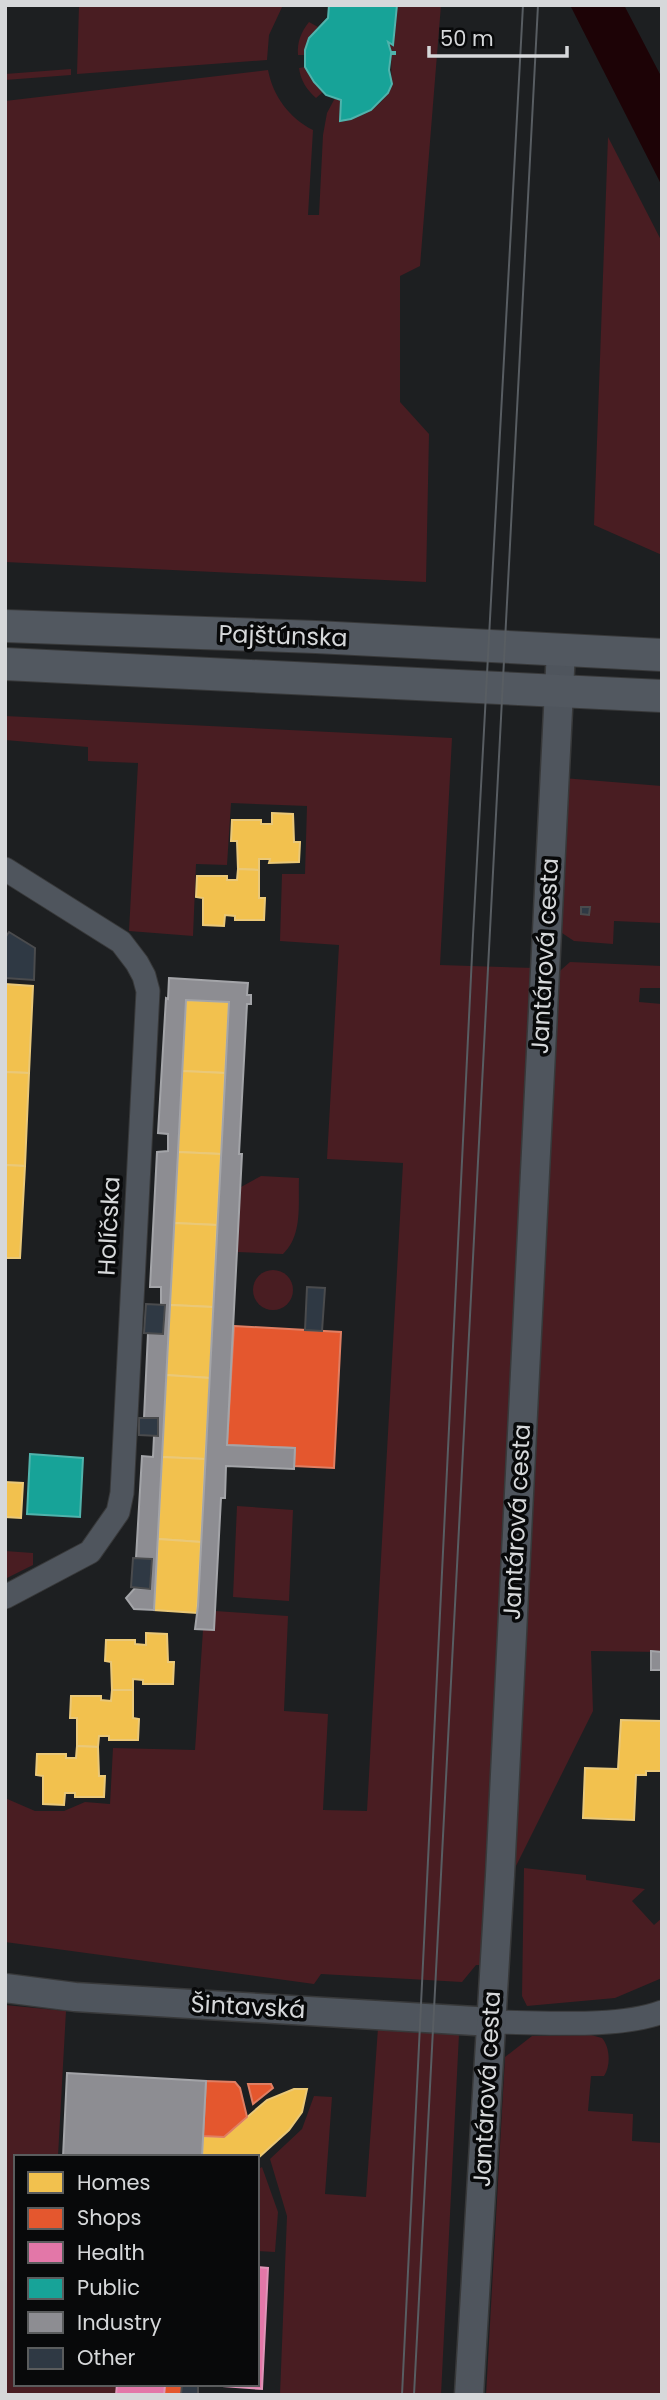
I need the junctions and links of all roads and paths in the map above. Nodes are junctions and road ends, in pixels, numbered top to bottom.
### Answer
1 (5, 626) edge
2 (561, 650) junction
3 (662, 655) edge
4 (5, 664) edge
5 (558, 690) junction
6 (662, 696) edge
7 (5, 869) edge
8 (5, 1597) edge
9 (5, 1988) edge
10 (662, 2012) edge
11 (492, 2022) junction
12 (469, 2395) edge

1 - 2 main road, Pajštúnska
2 - 3 main road, Pajštúnska
2 - 5 street, Jantárová cesta
4 - 5 main road, Pajštúnska
5 - 6 main road, Pajštúnska
5 - 11 street, Jantárová cesta
7 - 8 street, Holíčska
9 - 11 street, Šintavská
10 - 11 street
11 - 12 street, Jantárová cesta

